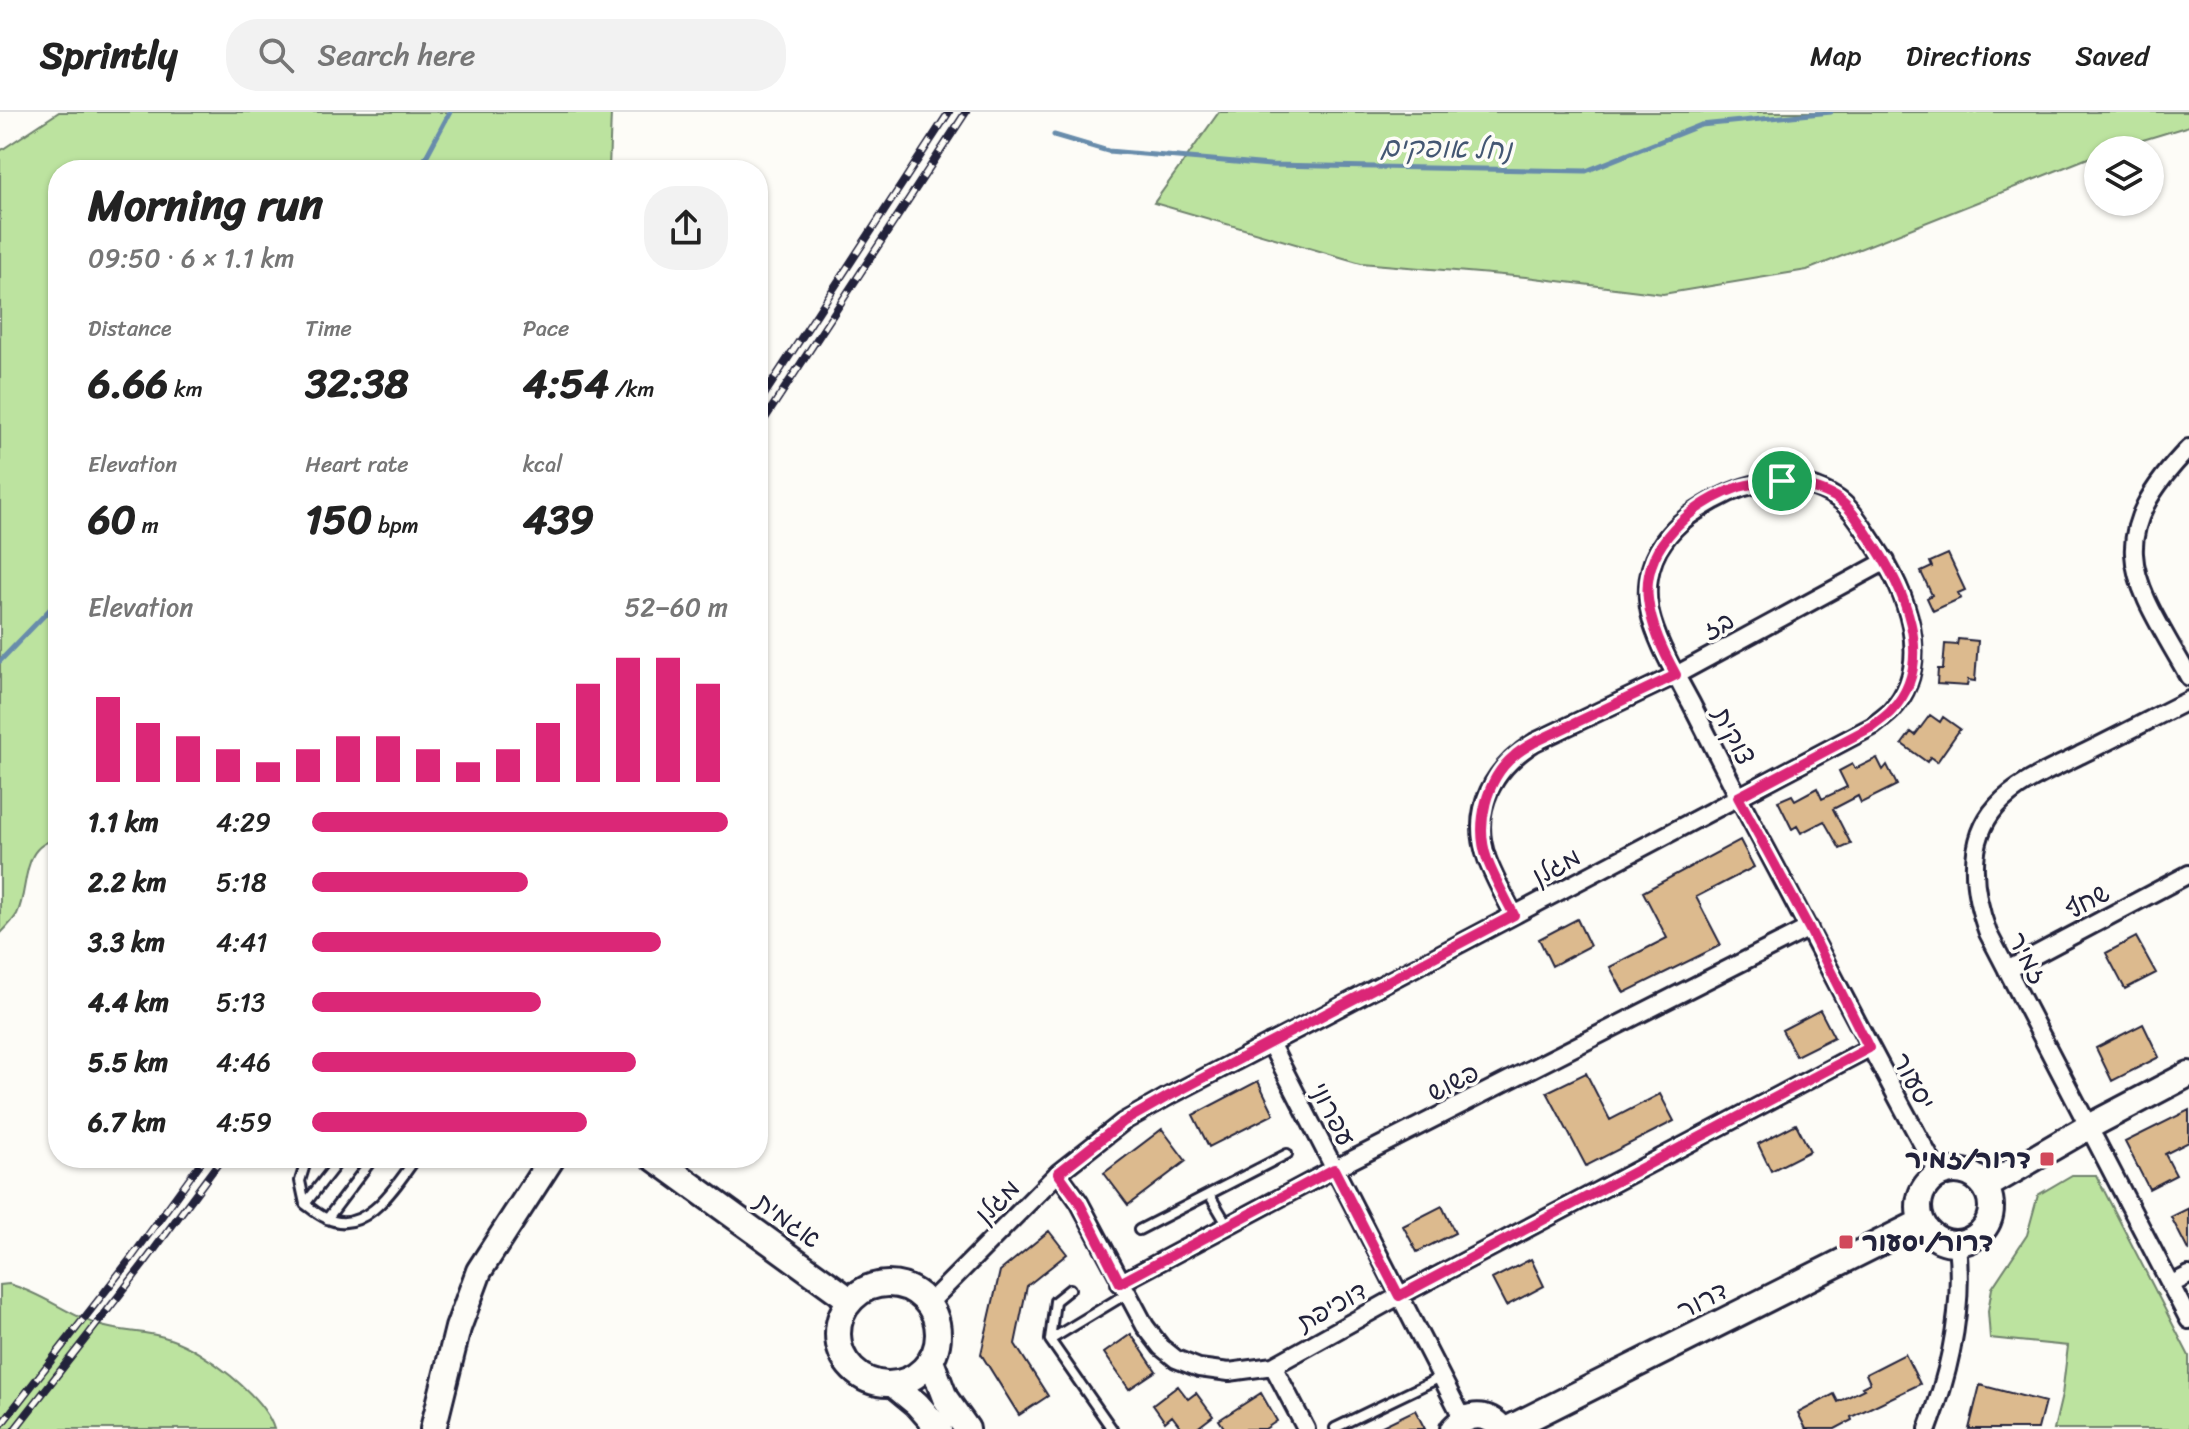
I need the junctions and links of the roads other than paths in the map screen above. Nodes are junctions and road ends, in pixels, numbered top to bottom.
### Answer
1 (2189, 448) edge
2 (1886, 561) junction
3 (1676, 675) junction
4 (2189, 677) edge
5 (2189, 700) edge
6 (1738, 797) junction
7 (2189, 874) edge
8 (1514, 915) junction
9 (1809, 928) junction
10 (2007, 970) junction
11 (1270, 1043) junction
12 (1869, 1048) junction
13 (2189, 1074) edge
14 (2090, 1126) junction
15 (1287, 1154) dead end
16 (304, 1168) edge
17 (333, 1168) edge
18 (365, 1168) edge
19 (409, 1168) edge
20 (546, 1168) edge
21 (668, 1168) edge
22 (1334, 1169) junction
23 (1058, 1173) junction
24 (1939, 1174) junction
25 (1985, 1187) junction
26 (1209, 1194) junction
27 (305, 1204) junction
28 (327, 1219) junction
29 (1921, 1222) junction
30 (1228, 1226) junction
31 (1139, 1230) dead end
32 (1957, 1244) junction
33 (2189, 1275) edge
34 (2170, 1285) junction
35 (1070, 1289) dead end
36 (1123, 1289) junction
37 (1399, 1296) junction
38 (850, 1300) junction
39 (928, 1304) junction
40 (2189, 1320) edge
41 (1050, 1340) junction
42 (931, 1361) junction
43 (1273, 1366) junction
44 (1441, 1377) junction
45 (894, 1385) junction
46 (1458, 1424) edge
47 (1335, 1428) edge
48 (433, 1429) edge
49 (939, 1429) edge
50 (967, 1429) edge
51 (1112, 1429) edge
52 (1306, 1429) edge
53 (1505, 1429) edge
54 (1928, 1429) edge

1 - 4 street
2 - 3 street, בז
2 - 3 street, צוקית
2 - 6 street, צוקית
3 - 6 street, צוקית
3 - 8 street, בז
5 - 10 street, זמיר
6 - 8 street, מגלן
6 - 9 street, יסעור
7 - 10 street, שחף
8 - 11 street, מגלן
9 - 12 street, יסעור
9 - 22 street, פשוש
10 - 14 street, זמיר
11 - 22 street, עפרוני
11 - 23 street, מגלן
12 - 24 street, יסעור
12 - 37 street, דוכיפת
13 - 14 street
14 - 25 street
14 - 34 street, זמיר
15 - 26 lane
16 - 27 lane
17 - 27 lane
18 - 28 lane
19 - 28 lane
20 - 48 street
21 - 38 street, אגמית
22 - 30 street, פשוש
22 - 37 street, עפרוני
23 - 36 street, דוכיפת
23 - 39 street, מגלן
24 - 25 street
24 - 29 street
25 - 32 street
26 - 30 lane
26 - 31 lane
27 - 28 lane
29 - 32 street
29 - 53 street, דרור
30 - 36 street, פשוש
32 - 54 street
33 - 34 street
34 - 40 street, זמיר
35 - 41 lane
36 - 41 lane
36 - 43 street, דוכיפת
37 - 43 street, דוכיפת
37 - 44 street, עפרוני
38 - 39 street
38 - 45 street
39 - 42 street
41 - 51 lane
42 - 45 street
42 - 50 street
43 - 52 street
44 - 46 street, עפרוני
44 - 47 lane
45 - 49 street
46 - 53 street

